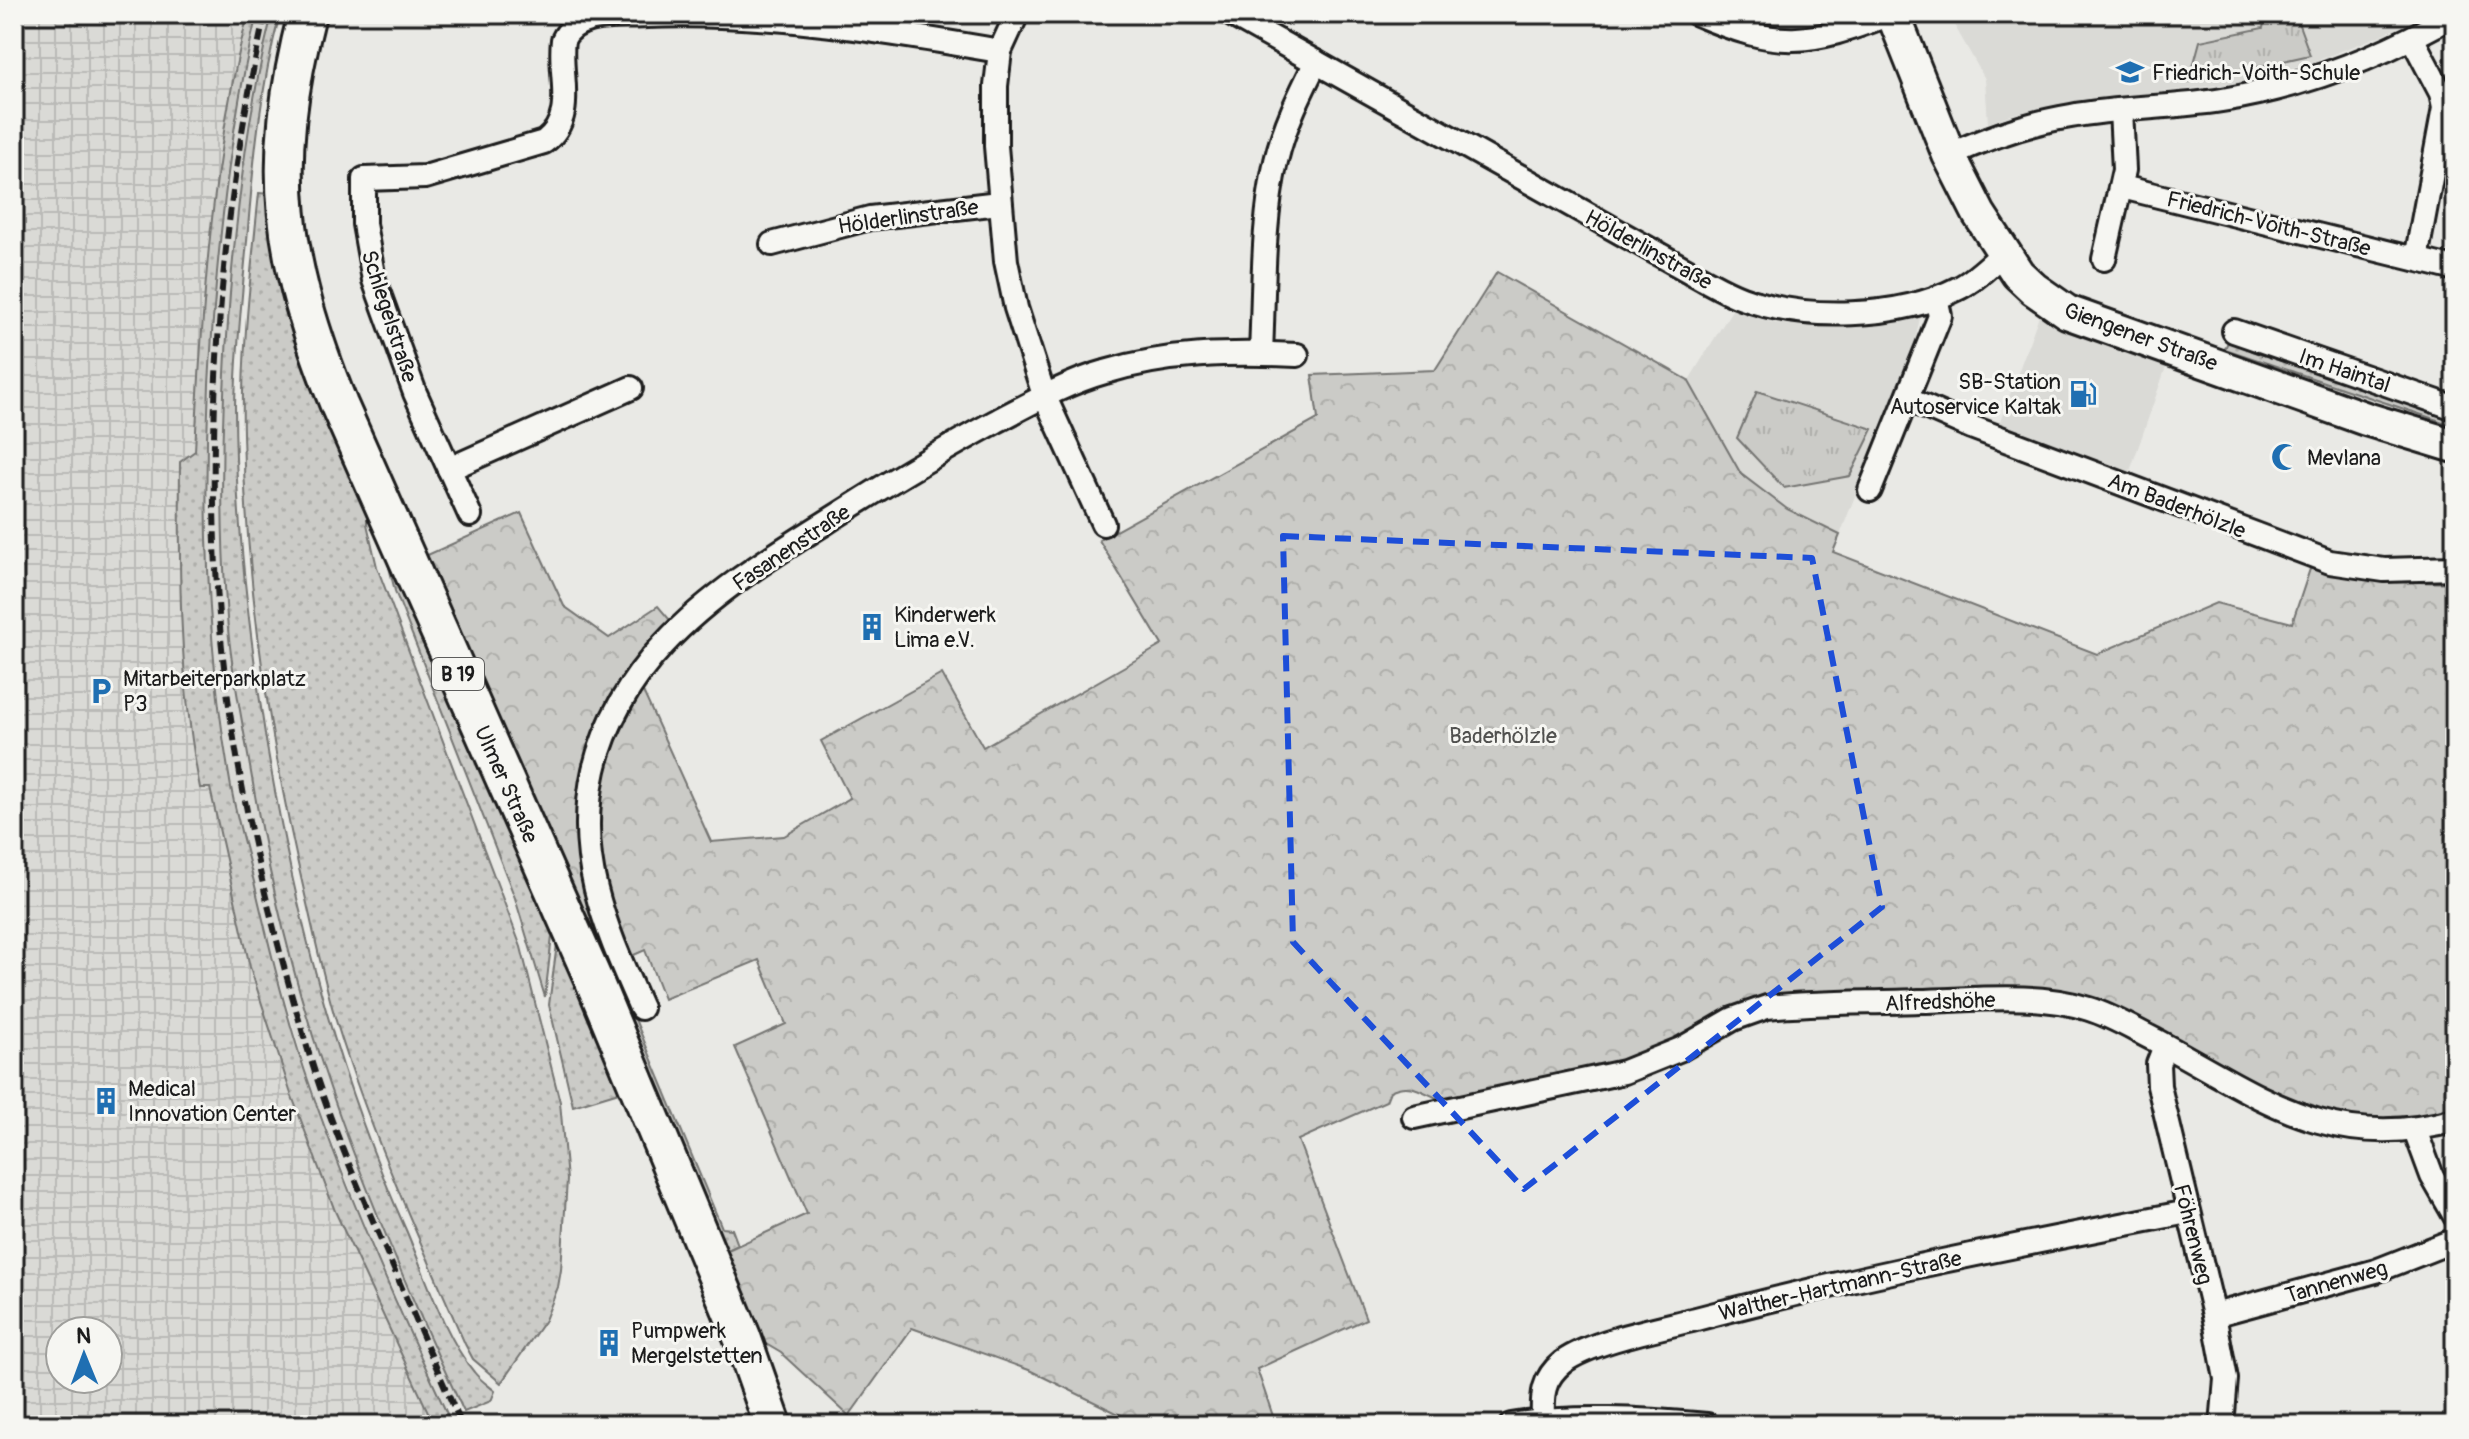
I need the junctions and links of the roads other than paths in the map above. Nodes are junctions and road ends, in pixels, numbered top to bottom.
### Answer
1 (307, 14) edge
2 (1017, 14) edge
3 (1230, 14) edge
4 (1697, 14) edge
5 (1892, 14) edge
6 (2455, 14) edge
7 (2412, 38) junction
8 (1000, 51) junction
9 (1316, 62) junction
10 (2121, 110) junction
11 (1949, 155) junction
12 (2122, 187) junction
13 (999, 203) junction
14 (772, 244) dead end
15 (2002, 254) junction
16 (2104, 259) dead end
17 (2416, 259) junction
18 (2455, 269) edge
19 (1936, 298) junction
20 (2234, 331) dead end
21 (1261, 353) junction
22 (1297, 355) dead end
23 (631, 388) dead end
24 (1044, 395) junction
25 (1907, 399) junction
26 (2455, 408) edge
27 (2455, 446) edge
28 (449, 469) junction
29 (1870, 490) dead end
30 (470, 515) dead end
31 (1103, 524) dead end
32 (2455, 568) edge
33 (641, 1008) dead end
34 (2165, 1046) junction
35 (1414, 1117) dead end
36 (2455, 1120) edge
37 (2415, 1130) junction
38 (2188, 1212) junction
39 (2455, 1216) edge
40 (2455, 1240) edge
41 (2214, 1315) junction
42 (1543, 1421) junction
43 (773, 1425) edge
44 (1511, 1425) edge
45 (1707, 1425) edge
46 (2222, 1425) edge

1 - 43 main road, Ulmer Straße / B 19
2 - 8 street, Hölderlinstraße
3 - 9 street, Hölderlinstraße
4 - 5 street
5 - 11 main road, Giengener Straße
6 - 7 street
7 - 10 street
7 - 17 street
8 - 13 street, Hölderlinstraße
8 - 28 street, Schlegelstraße
9 - 19 street, Hölderlinstraße
9 - 21 street
10 - 11 street
10 - 12 street
11 - 15 main road, Giengener Straße
12 - 16 street
12 - 17 street, Friedrich-Voith-Straße
13 - 14 street, Hölderlinstraße
13 - 24 street, Hölderlinstraße
15 - 19 street, Hölderlinstraße
15 - 27 main road, Giengener Straße
17 - 18 street, Friedrich-Voith-Straße
19 - 25 street
20 - 26 street, Im Haintal
21 - 22 street, Fasanenstraße
21 - 24 street, Fasanenstraße
23 - 28 street
24 - 31 street, Hölderlinstraße
24 - 33 street, Fasanenstraße
25 - 29 street
25 - 32 street, Am Baderhölzle
28 - 30 street, Schlegelstraße
34 - 35 street, Alfredshöhe
34 - 37 street, Alfredshöhe
34 - 38 street, Föhrenweg
36 - 37 street, Alfredshöhe
37 - 39 street
38 - 41 street, Föhrenweg
38 - 42 street, Walther-Hartmann-Straße
40 - 41 street, Tannenweg
41 - 46 street, Föhrenweg
42 - 44 street
42 - 45 street

